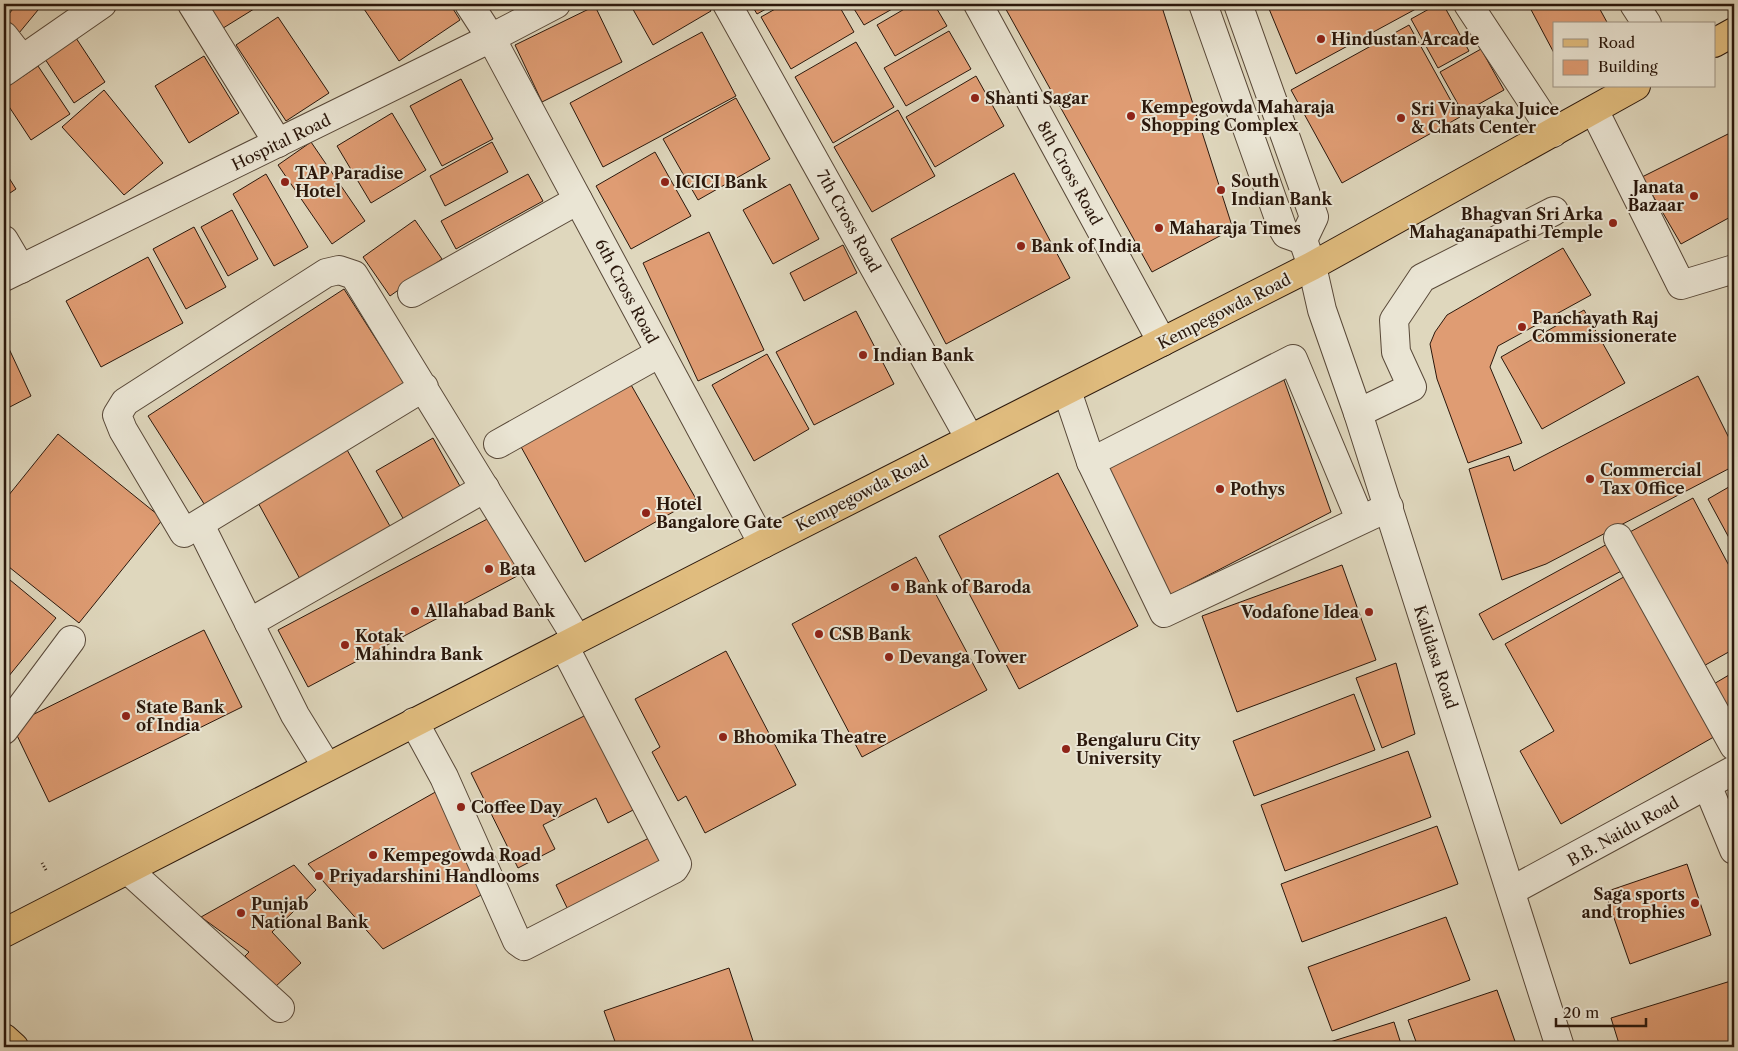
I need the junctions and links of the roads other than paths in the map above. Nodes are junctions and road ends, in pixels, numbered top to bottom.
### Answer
1 (192, 4) edge
2 (469, 4) edge
3 (556, 4) edge
4 (727, 4) edge
5 (978, 4) edge
6 (1203, 4) edge
7 (1238, 4) edge
8 (1468, 4) edge
9 (1634, 4) edge
10 (97, 5) edge
11 (1646, 22) edge
12 (4, 36) edge
13 (491, 38) junction
14 (13, 66) edge
15 (1632, 88) edge
16 (1594, 110) junction
17 (1553, 132) junction
18 (278, 143) junction
19 (578, 200) junction
20 (1554, 211) dead end
21 (4, 240) edge
22 (1303, 240) junction
23 (1312, 266) junction
24 (1734, 268) edge
25 (12, 273) edge
26 (412, 293) dead end
27 (1162, 342) junction
28 (660, 353) junction
29 (424, 387) junction
30 (1066, 390) junction
31 (1358, 413) junction
32 (970, 439) junction
33 (498, 444) dead end
34 (1091, 462) junction
35 (485, 488) junction
36 (1388, 507) junction
37 (1360, 519) junction
38 (200, 525) junction
39 (1618, 538) dead end
40 (763, 544) junction
41 (249, 623) junction
42 (70, 640) dead end
43 (570, 642) junction
44 (414, 722) junction
45 (4, 730) edge
46 (1734, 746) edge
47 (327, 767) junction
48 (1734, 770) edge
49 (1707, 785) junction
50 (1734, 850) edge
51 (128, 870) junction
52 (1511, 891) junction
53 (4, 933) edge
54 (280, 1008) dead end
55 (4, 1038) edge
56 (14, 1047) edge
57 (1560, 1047) edge

1 - 18 street
2 - 13 street, 6th Cross Road
3 - 13 street, Hospital Road
4 - 32 street, 7th Cross Road
5 - 27 street, 8th Cross Road
6 - 22 street
7 - 22 street
8 - 17 street
9 - 11 street
10 - 14 street
12 - 14 street
13 - 18 street, Hospital Road
13 - 19 street, 6th Cross Road
15 - 16 main road, Kempegowda Road
16 - 17 main road, Kempegowda Road
16 - 24 street
17 - 23 main road, Kempegowda Road
18 - 25 street, Hospital Road
19 - 26 street
19 - 28 street, 6th Cross Road
20 - 31 street
21 - 25 street
22 - 23 street, Kalidasa Road
23 - 27 main road, Kempegowda Road
23 - 31 street, Kalidasa Road
27 - 30 main road, Kempegowda Road
28 - 33 street
28 - 40 street, 6th Cross Road
29 - 35 street
29 - 38 street
29 - 38 street
30 - 32 main road, Kempegowda Road
30 - 34 street
31 - 36 street, Kalidasa Road
32 - 40 main road, Kempegowda Road
34 - 37 street
34 - 37 street
35 - 41 street
35 - 43 street
36 - 37 street
36 - 52 street, Kalidasa Road
38 - 41 street
39 - 46 street
40 - 43 main road, Kempegowda Road
41 - 47 street
42 - 45 street
43 - 44 main road, Kempegowda Road
43 - 44 street
44 - 47 main road, Kempegowda Road
47 - 51 main road, Kempegowda Road
48 - 49 street, B.B. Naidu Road
49 - 50 street
49 - 52 street, B.B. Naidu Road
51 - 53 main road, Kempegowda Road
51 - 54 street
52 - 57 street, Kalidasa Road
55 - 56 main road

